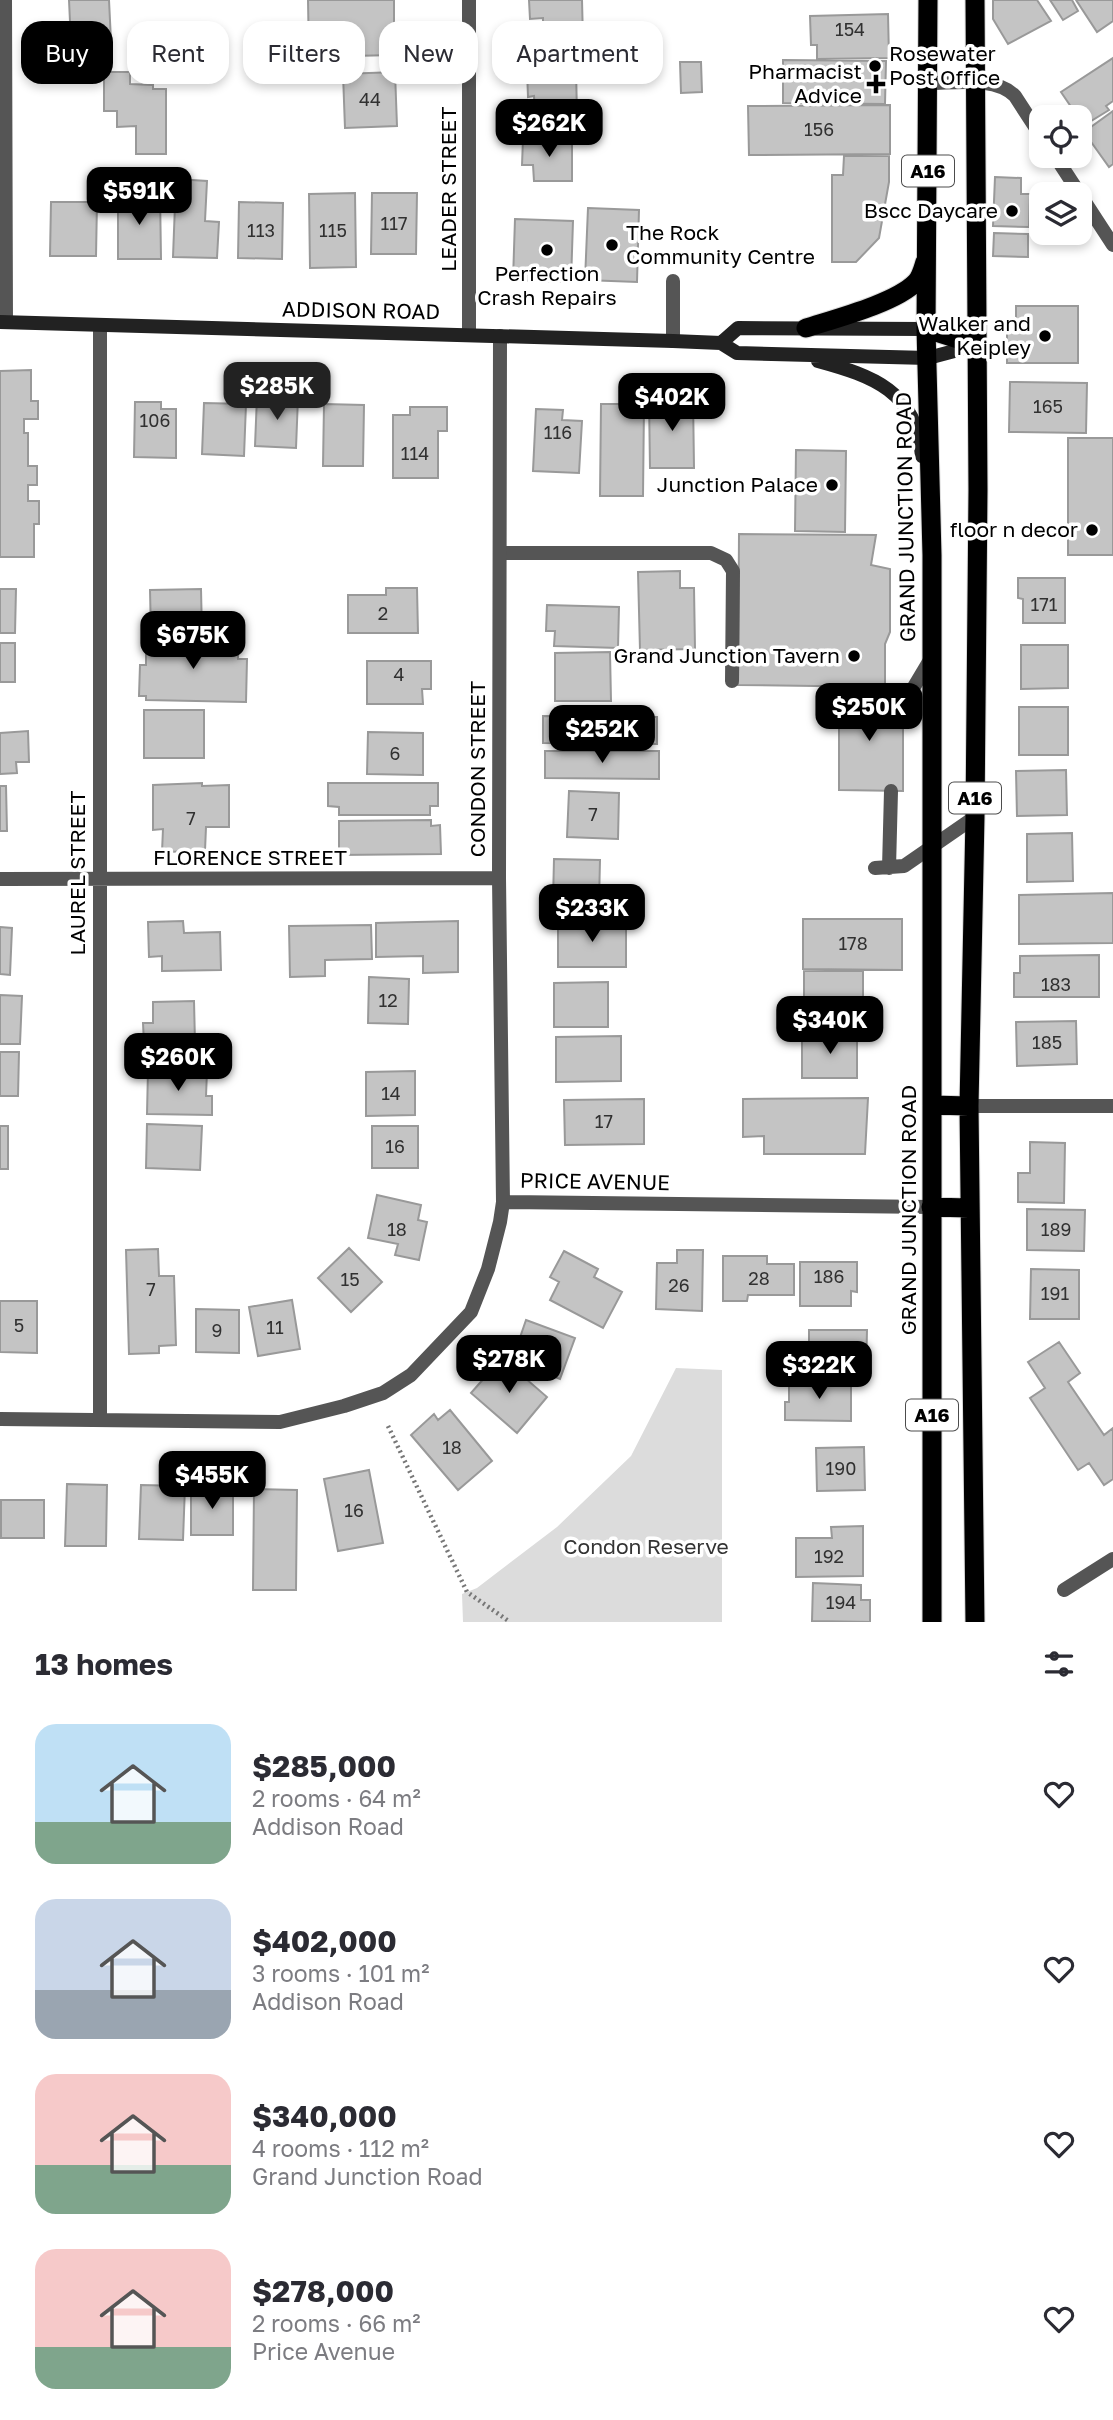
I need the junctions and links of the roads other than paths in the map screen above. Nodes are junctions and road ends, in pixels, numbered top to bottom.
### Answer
1 (5, 0) edge
2 (469, 0) edge
3 (928, 0) edge
4 (975, 0) edge
5 (929, 83) junction
6 (976, 83) junction
7 (1029, 119) edge
8 (1063, 168) edge
9 (1113, 245) edge
10 (927, 258) junction
11 (673, 281) dead end
12 (3, 322) edge
13 (100, 325) junction
14 (806, 328) junction
15 (926, 329) junction
16 (469, 335) junction
17 (500, 336) junction
18 (673, 341) junction
19 (721, 343) junction
20 (976, 345) junction
21 (800, 356) junction
22 (928, 358) junction
23 (500, 553) junction
24 (932, 555) junction
25 (930, 660) junction
26 (732, 681) dead end
27 (893, 722) dead end
28 (891, 791) dead end
29 (975, 817) junction
30 (930, 849) junction
31 (499, 878) junction
32 (0, 879) edge
33 (99, 879) junction
34 (932, 1105) junction
35 (969, 1106) junction
36 (1113, 1106) edge
37 (503, 1202) junction
38 (931, 1207) junction
39 (969, 1208) junction
40 (0, 1419) edge
41 (100, 1420) junction
42 (1113, 1559) edge
43 (1064, 1590) dead end
44 (932, 1622) edge
45 (975, 1622) edge

1 - 12 street
2 - 16 street, LEADER STREET
3 - 5 highway, GRAND JUNCTION ROAD / A16
4 - 6 highway, A16
5 - 6 street
5 - 10 highway, GRAND JUNCTION ROAD / A16
6 - 7 street
6 - 20 highway, A16
8 - 9 street
10 - 14 highway
10 - 15 highway, GRAND JUNCTION ROAD / A16
11 - 18 street
12 - 13 main road, ADDISON ROAD
13 - 16 main road, ADDISON ROAD
13 - 33 street, LAUREL STREET
14 - 15 main road, ADDISON ROAD
14 - 19 main road, ADDISON ROAD
15 - 20 highway
15 - 22 highway, GRAND JUNCTION ROAD / A16
16 - 17 main road, ADDISON ROAD
17 - 18 main road, ADDISON ROAD
17 - 23 street, CONDON STREET
18 - 19 main road, ADDISON ROAD
19 - 21 main road, ADDISON ROAD
20 - 22 main road, ADDISON ROAD
20 - 29 highway, A16
21 - 22 main road, ADDISON ROAD
21 - 24 main road
22 - 24 highway, GRAND JUNCTION ROAD / A16
23 - 26 street
23 - 31 street, CONDON STREET
24 - 25 highway, GRAND JUNCTION ROAD / A16
25 - 27 street
25 - 30 highway, GRAND JUNCTION ROAD / A16
28 - 30 street
29 - 30 street
29 - 35 highway, A16
30 - 34 highway, GRAND JUNCTION ROAD / A16
31 - 33 street, FLORENCE STREET
31 - 37 street, CONDON STREET
32 - 33 street, FLORENCE STREET
33 - 41 street, LAUREL STREET
34 - 35 highway
34 - 38 highway, GRAND JUNCTION ROAD / A16
35 - 36 street
35 - 39 highway, A16
37 - 38 street, PRICE AVENUE
37 - 41 street, PRICE AVENUE
38 - 39 highway
38 - 44 highway, GRAND JUNCTION ROAD / A16
39 - 45 highway, A16
40 - 41 street, PRICE AVENUE
42 - 43 street

